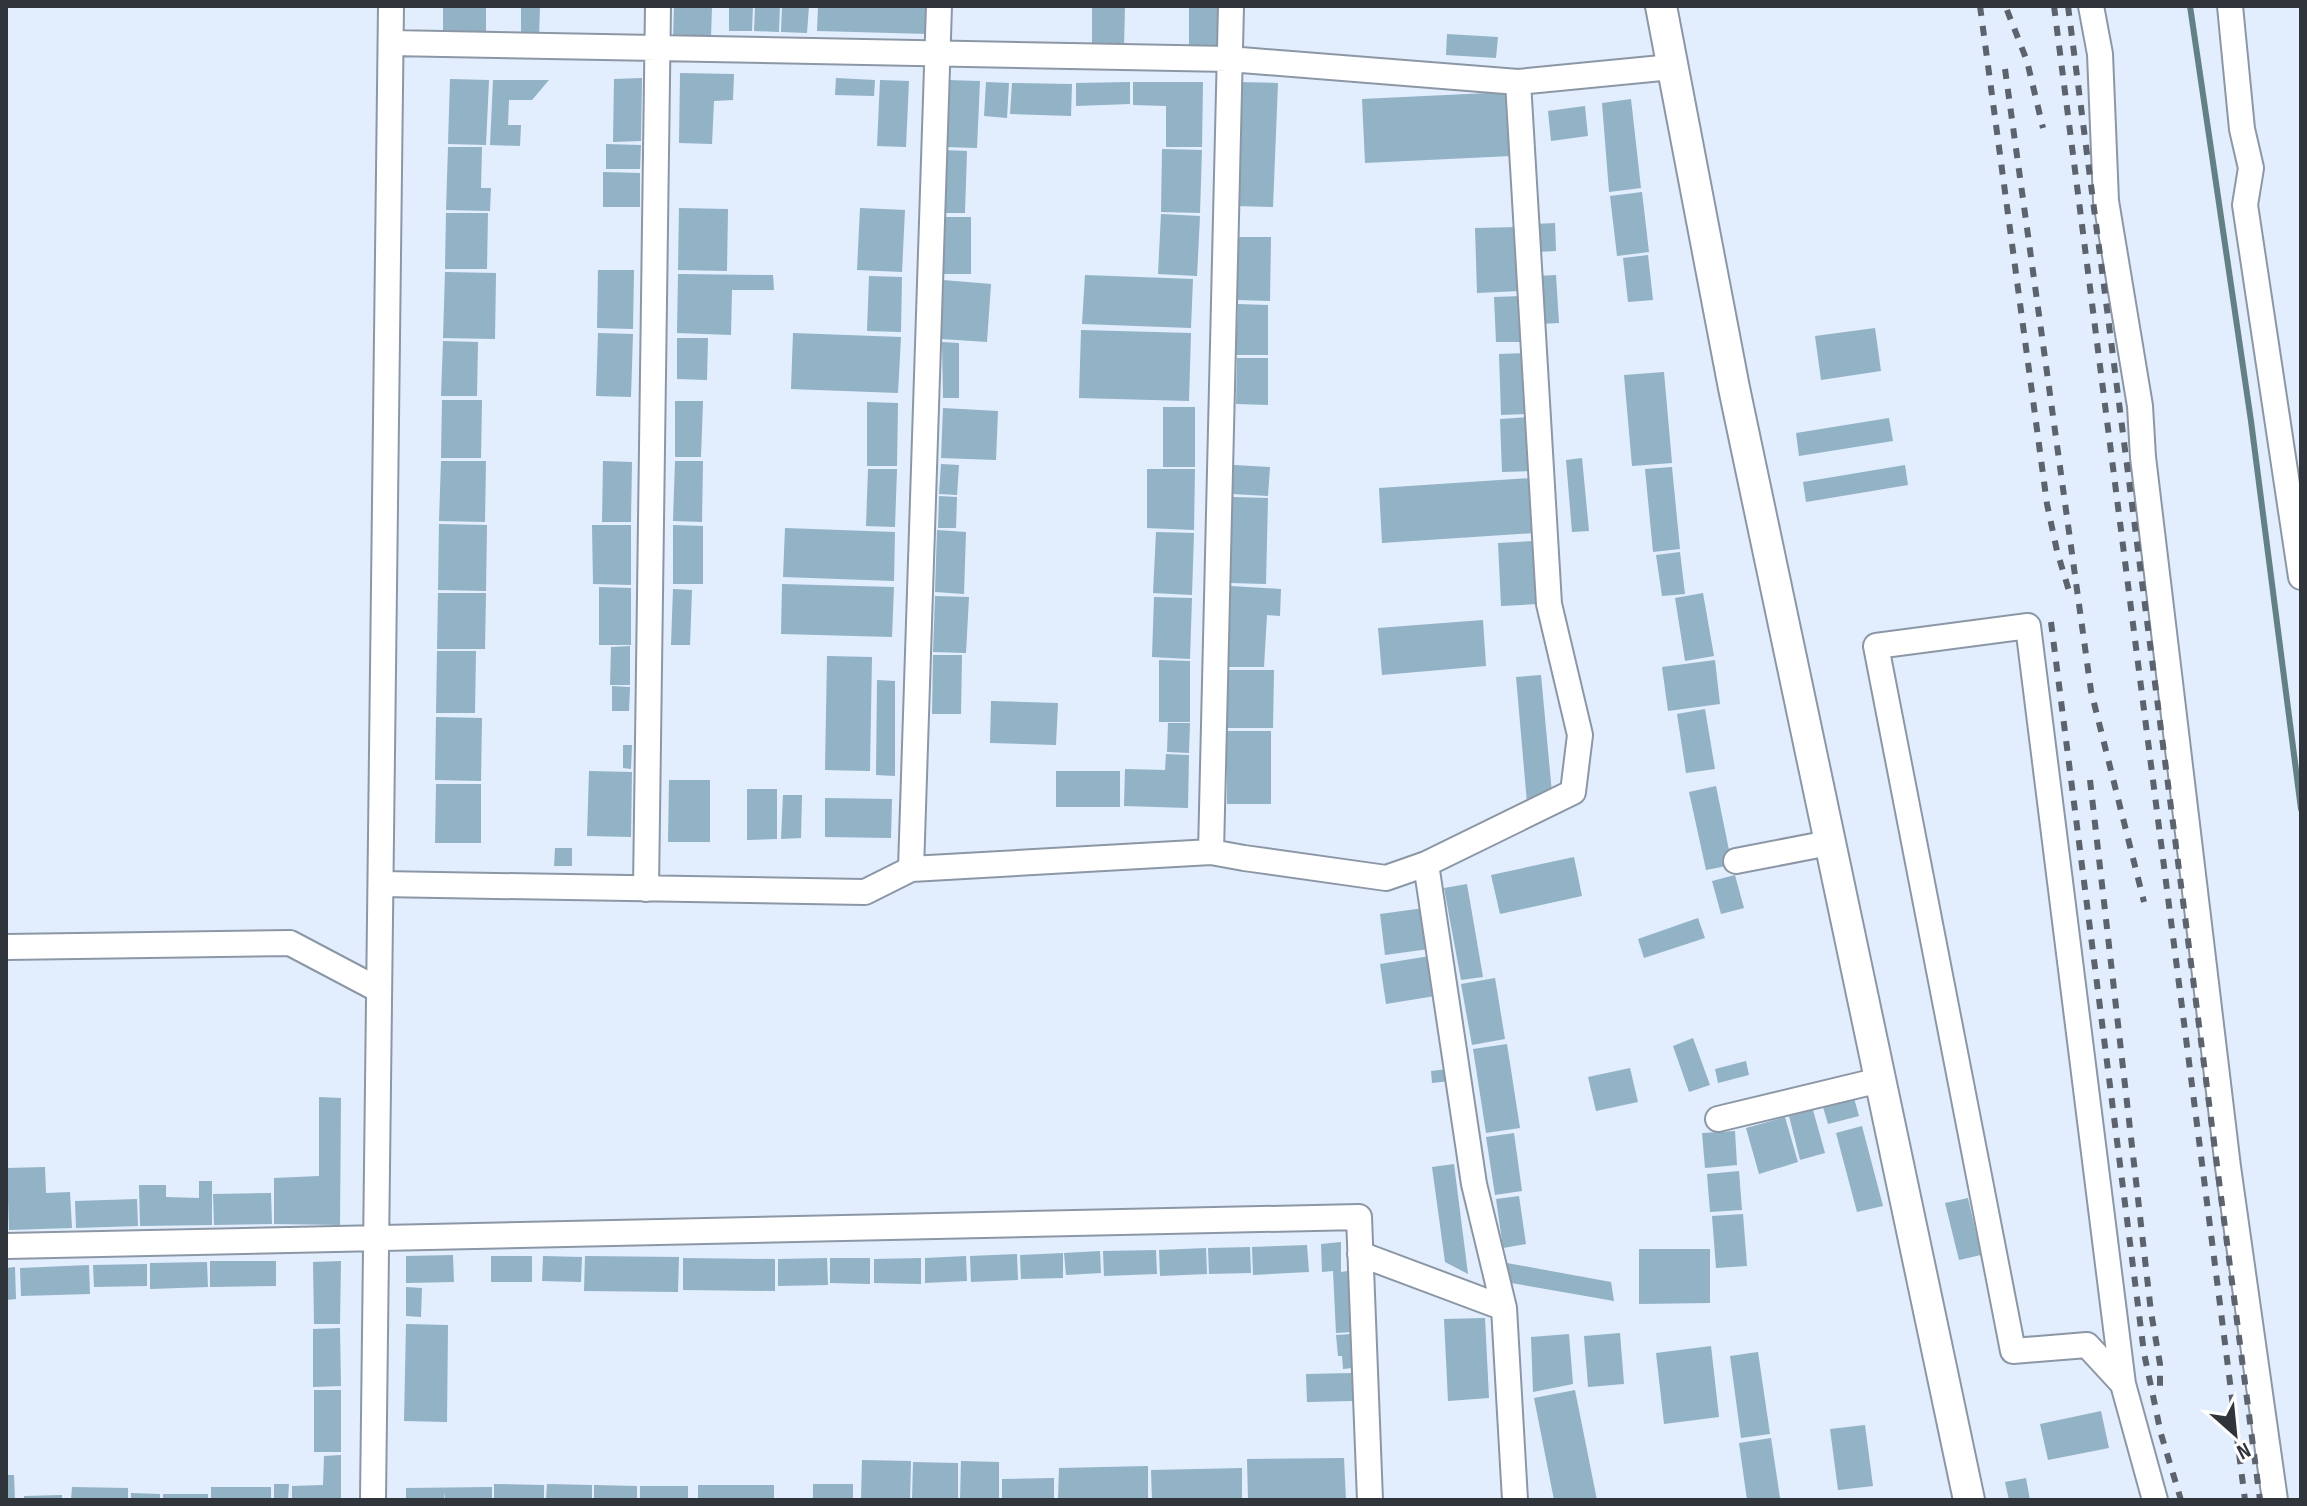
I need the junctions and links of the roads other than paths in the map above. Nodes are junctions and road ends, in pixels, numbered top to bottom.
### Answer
1 (391, 6) edge
2 (658, 6) edge
3 (939, 6) edge
4 (1231, 6) edge
5 (1661, 6) edge
6 (2091, 6) edge
7 (2230, 6) edge
8 (391, 43) junction
9 (656, 48) junction
10 (937, 54) junction
11 (1229, 59) junction
12 (1672, 67) junction
13 (1518, 82) junction
14 (2297, 514) edge
15 (2301, 573) edge
16 (1829, 843) junction
17 (1211, 852) junction
18 (1736, 861) dead end
19 (1426, 864) junction
20 (911, 869) junction
21 (381, 884) junction
22 (646, 889) junction
23 (6, 947) edge
24 (379, 990) junction
25 (1880, 1080) junction
26 (1718, 1119) dead end
27 (376, 1239) junction
28 (6, 1246) edge
29 (1360, 1254) junction
30 (1504, 1308) junction
31 (2123, 1384) junction
32 (373, 1500) edge
33 (1370, 1500) edge
34 (1515, 1500) edge
35 (1969, 1500) edge
36 (2155, 1500) edge
37 (2275, 1500) edge

1 - 8 street
2 - 9 street
3 - 10 street
4 - 11 street
5 - 12 main road
6 - 37 street
7 - 14 street
8 - 9 street
8 - 21 street
9 - 10 street
9 - 22 street
10 - 11 street
10 - 20 street
11 - 13 street
11 - 17 street
12 - 13 street
12 - 16 main road
13 - 19 street
14 - 15 street
16 - 18 street
16 - 25 main road
17 - 19 street
17 - 20 street
19 - 30 street
20 - 22 street
21 - 22 street
21 - 24 street
23 - 24 street
24 - 27 street
25 - 26 street
25 - 35 main road
27 - 28 street
27 - 29 street
27 - 32 street
29 - 30 street
29 - 33 street
30 - 34 street
31 - 31 street
31 - 36 street

